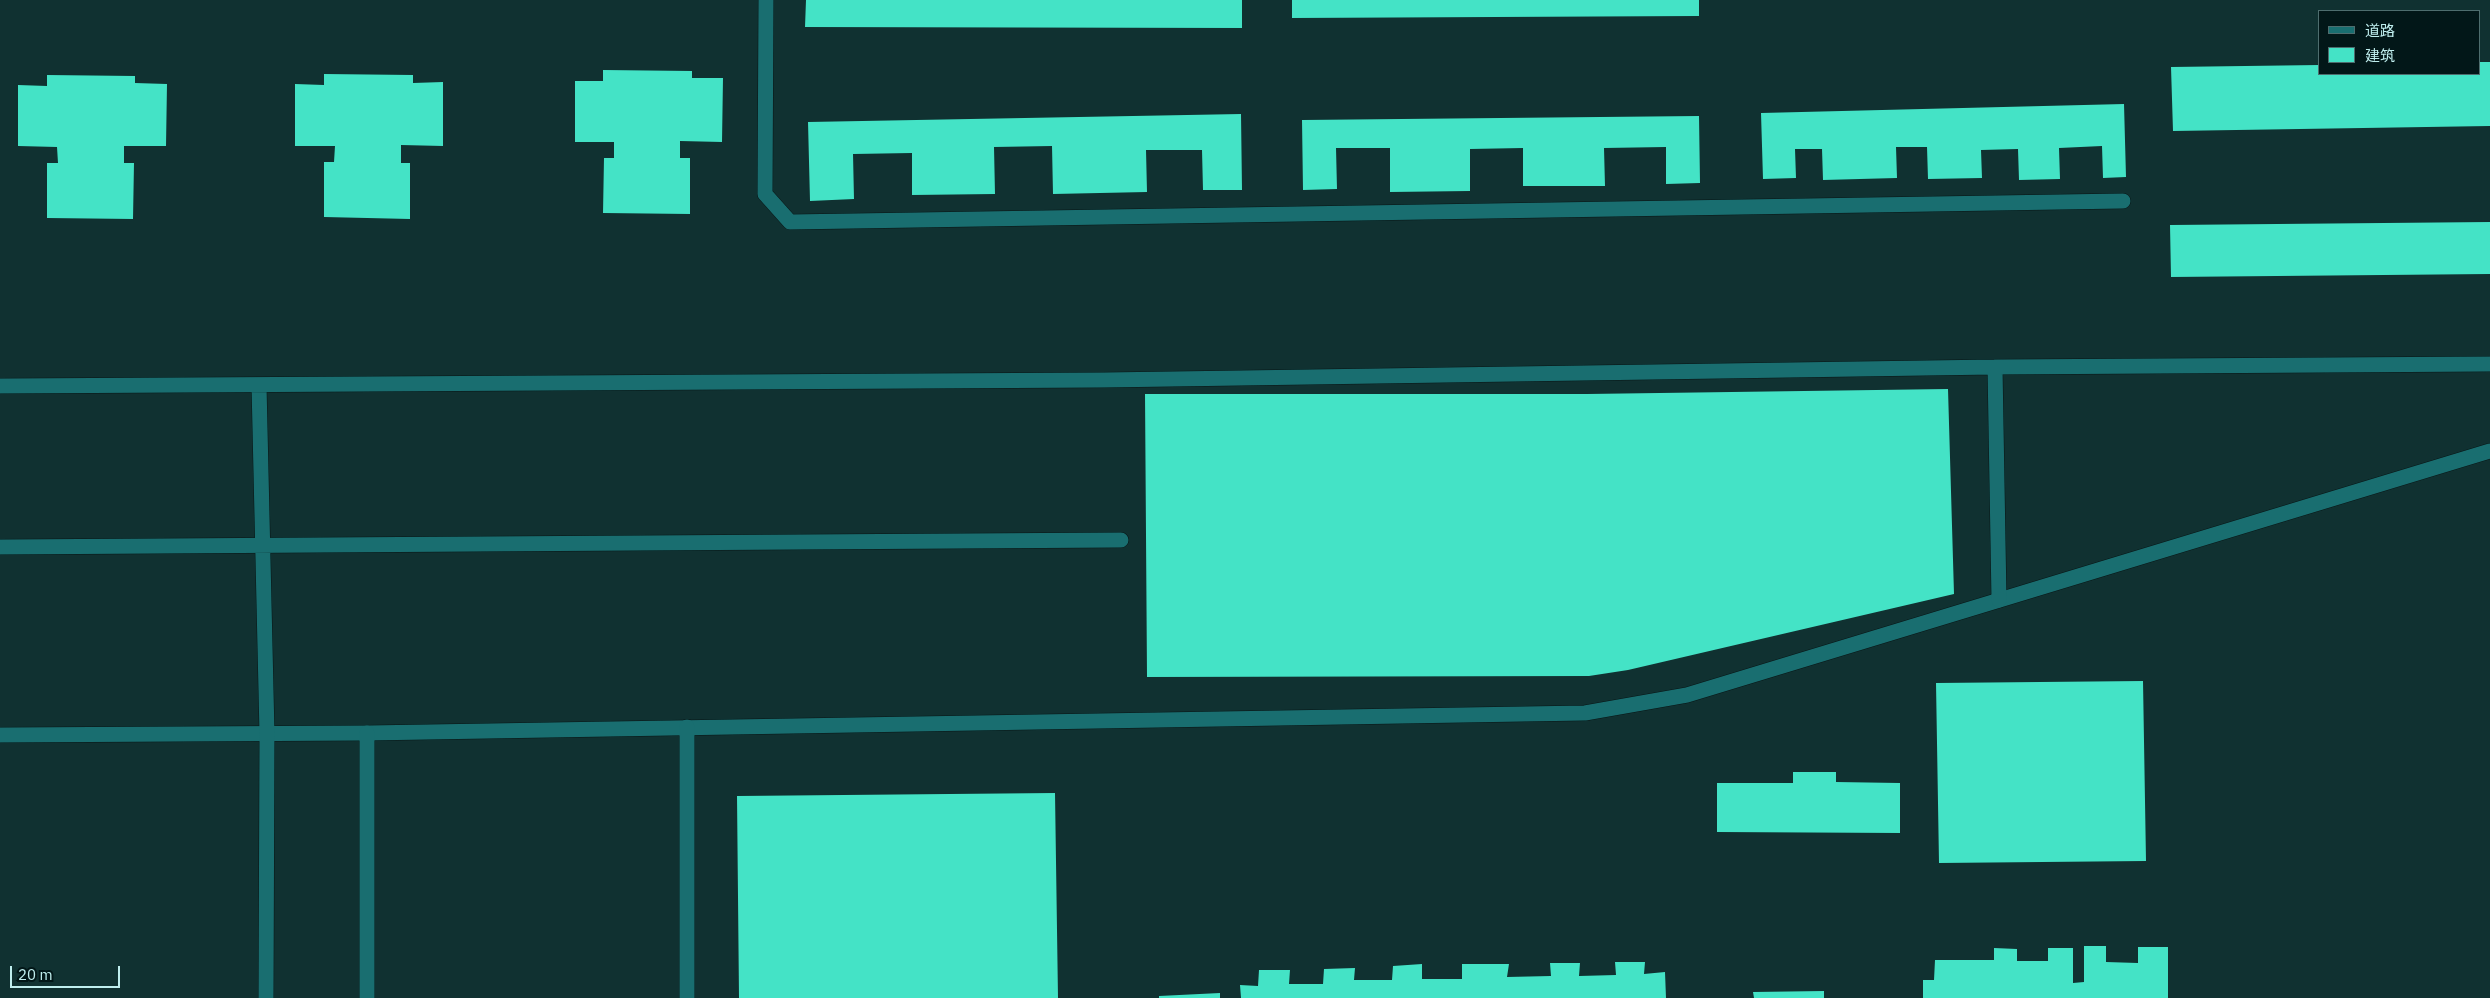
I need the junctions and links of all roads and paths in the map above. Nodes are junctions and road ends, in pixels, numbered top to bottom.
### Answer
1 (766, 0) edge
2 (2123, 201) dead end
3 (2490, 364) edge
4 (1995, 367) junction
5 (259, 385) junction
6 (0, 386) edge
7 (2490, 451) edge
8 (1121, 540) dead end
9 (263, 546) junction
10 (0, 547) edge
11 (1999, 600) junction
12 (687, 727) junction
13 (367, 733) junction
14 (267, 734) junction
15 (0, 735) edge
16 (266, 998) edge
17 (367, 998) edge
18 (687, 998) edge

1 - 2 street
3 - 4 street
4 - 5 street
4 - 11 street
5 - 6 street
5 - 9 street
7 - 11 street
8 - 9 street
9 - 10 street
9 - 14 street
11 - 12 street
12 - 13 street
12 - 18 street
13 - 14 street
13 - 17 street
14 - 15 street
14 - 16 street

